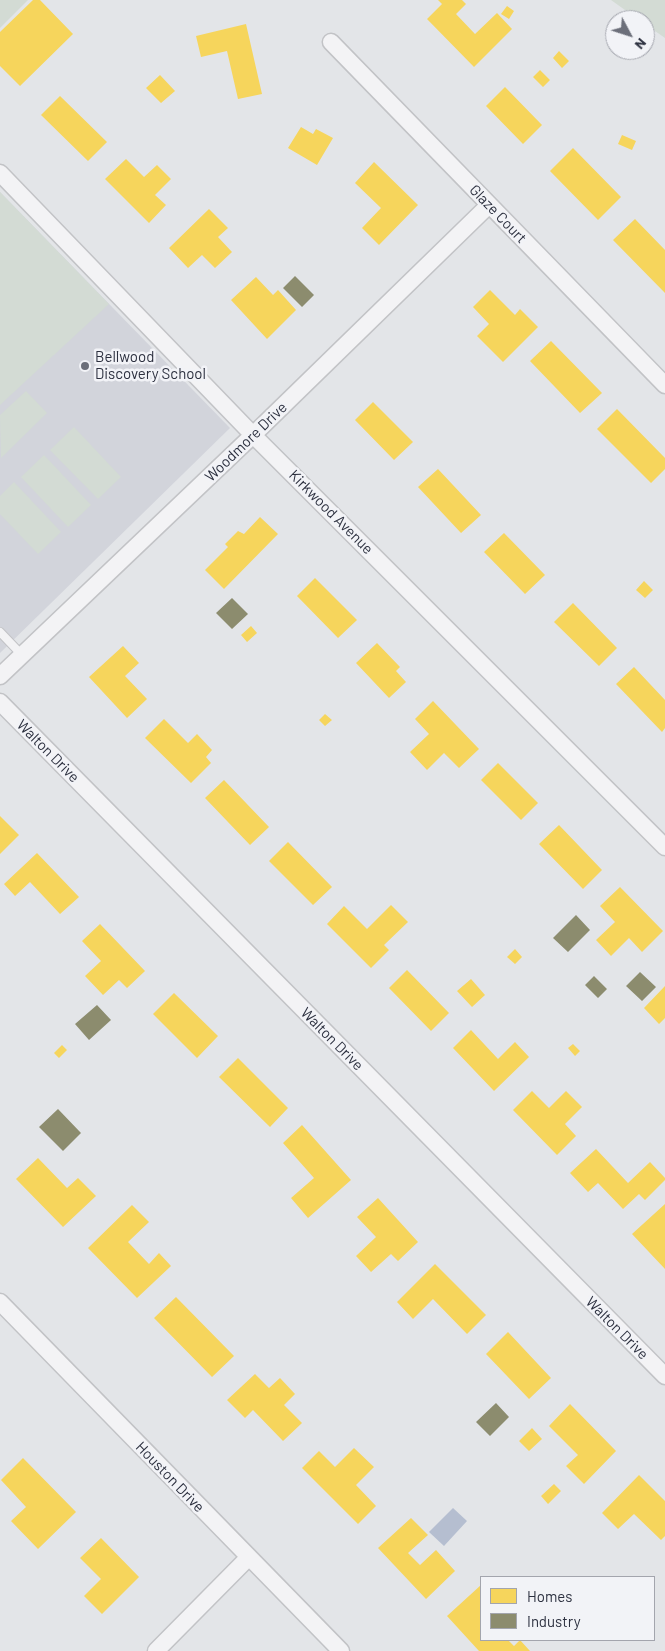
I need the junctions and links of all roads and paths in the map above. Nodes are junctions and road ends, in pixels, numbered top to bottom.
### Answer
1 (331, 42) dead end
2 (0, 173) edge
3 (489, 205) junction
4 (665, 385) edge
5 (254, 435) junction
6 (0, 632) edge
7 (22, 655) junction
8 (0, 676) edge
9 (0, 702) edge
10 (665, 847) edge
11 (0, 1302) edge
12 (665, 1376) edge
13 (248, 1558) junction
14 (156, 1651) edge
15 (340, 1651) edge

1 - 3 street, Glaze Court
2 - 5 street, Kirkwood Avenue
3 - 4 street, Glaze Court
3 - 5 street, Woodmore Drive
5 - 7 street, Woodmore Drive
5 - 10 street, Kirkwood Avenue
6 - 7 lane
7 - 8 street, Woodmore Drive
9 - 12 street, Walton Drive
11 - 13 street, Houston Drive
13 - 14 street
13 - 15 street, Houston Drive

